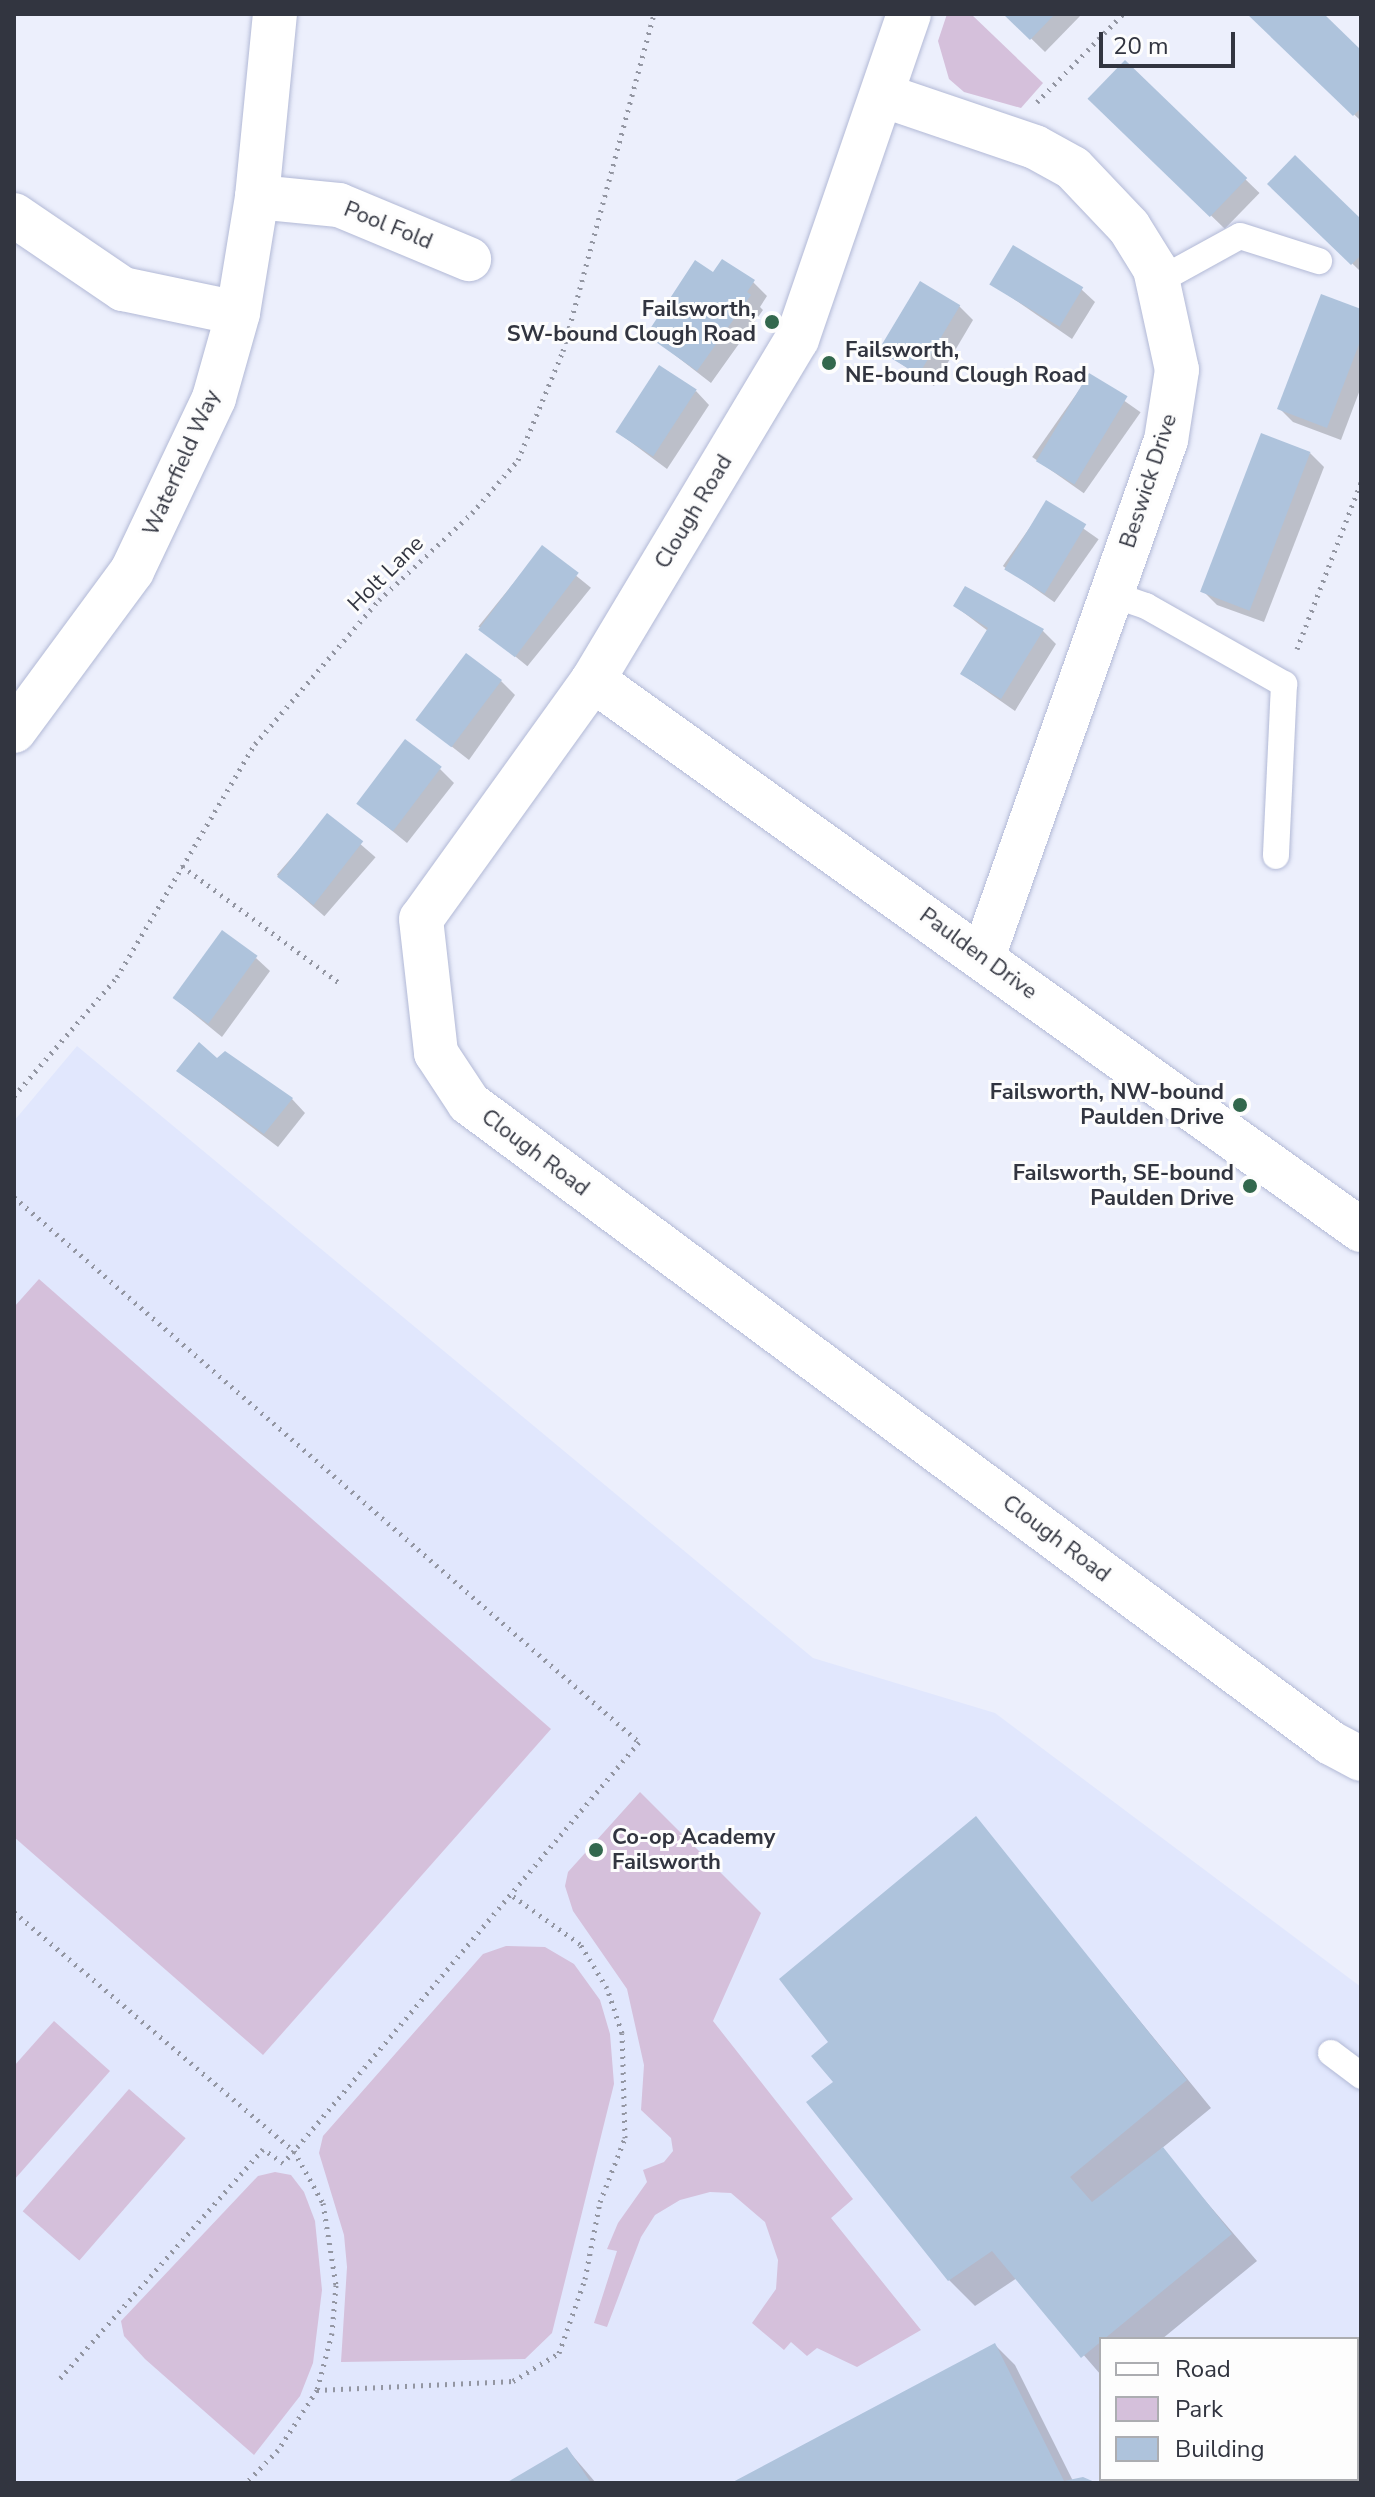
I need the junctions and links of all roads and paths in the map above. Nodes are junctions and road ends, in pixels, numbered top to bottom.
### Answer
1 (275, 14) edge
2 (654, 14) edge
3 (909, 14) edge
4 (1123, 14) edge
5 (1049, 89) dead end
6 (885, 96) junction
7 (257, 197) junction
8 (14, 215) edge
9 (469, 259) dead end
10 (1319, 261) dead end
11 (1160, 280) junction
12 (238, 313) junction
13 (1361, 482) edge
14 (1111, 594) junction
15 (593, 680) junction
16 (1284, 684) junction
17 (16, 723) edge
18 (1276, 856) dead end
19 (182, 866) junction
20 (983, 957) junction
21 (342, 985) dead end
22 (14, 1096) edge
23 (14, 1197) edge
24 (1361, 1230) edge
25 (1361, 1759) edge
26 (510, 1894) junction
27 (14, 1912) edge
28 (1331, 2053) dead end
29 (1361, 2076) edge
30 (294, 2151) junction
31 (58, 2381) dead end
32 (317, 2390) junction
33 (246, 2483) edge

1 - 7 street, Waterfield Way
2 - 19 path, Holt Lane
3 - 6 street, Clough Road
4 - 5 path
6 - 11 street, Beswick Drive
6 - 15 street, Clough Road
7 - 9 street, Pool Fold
7 - 12 street, Waterfield Way
8 - 12 street
10 - 11 lane
11 - 14 street, Beswick Drive
12 - 17 street, Waterfield Way
13 - 16 path
14 - 16 lane
14 - 20 street, Beswick Drive
15 - 20 street, Paulden Drive
15 - 25 street, Clough Road
16 - 18 lane
19 - 21 path
19 - 22 path, Holt Lane
20 - 24 street, Paulden Drive
23 - 26 path
26 - 30 path
26 - 32 path
27 - 30 path
28 - 29 lane
30 - 31 path
30 - 32 path
32 - 33 path

